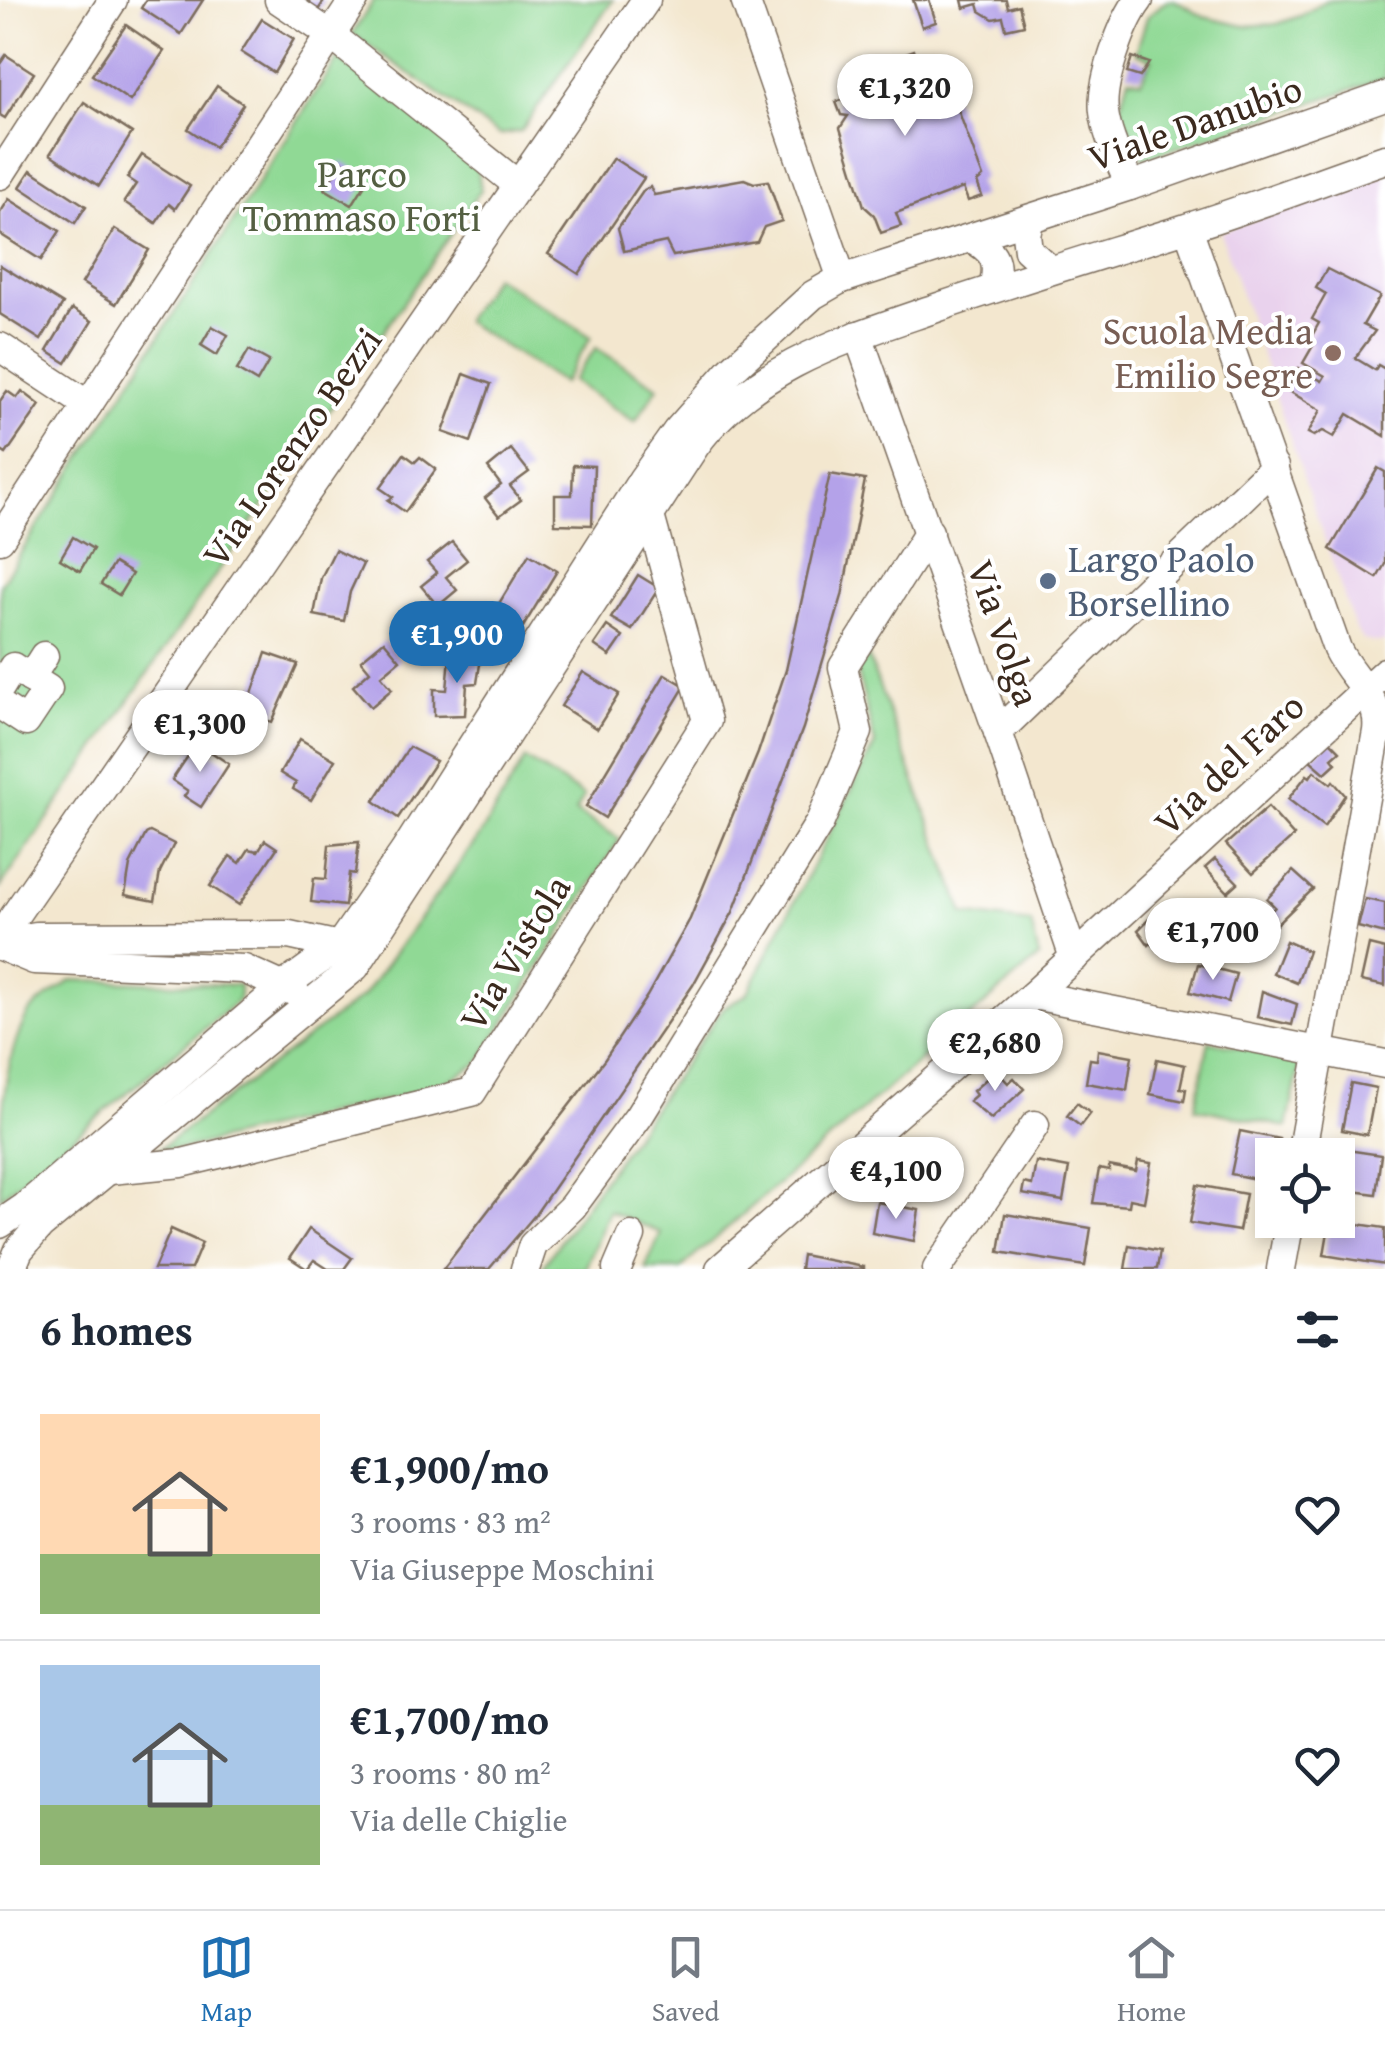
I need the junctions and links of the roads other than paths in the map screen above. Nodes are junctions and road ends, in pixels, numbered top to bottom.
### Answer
1 (113, 0) edge
2 (279, 0) edge
3 (354, 0) edge
4 (646, 0) edge
5 (745, 0) edge
6 (1139, 0) edge
7 (331, 36) junction
8 (1385, 96) edge
9 (1385, 158) edge
10 (0, 175) edge
11 (518, 185) junction
12 (1130, 186) junction
13 (1030, 219) junction
14 (1188, 228) junction
15 (971, 238) junction
16 (1050, 270) junction
17 (842, 279) junction
18 (993, 288) junction
19 (791, 314) junction
20 (858, 335) junction
21 (0, 347) edge
22 (820, 349) junction
23 (88, 405) junction
24 (1274, 467) junction
25 (650, 516) junction
26 (928, 532) junction
27 (0, 539) edge
28 (1375, 681) edge
29 (2, 708) edge
30 (998, 732) junction
31 (0, 942) edge
32 (347, 957) junction
33 (1074, 958) junction
34 (285, 985) junction
35 (1033, 995) junction
36 (313, 1004) junction
37 (1320, 1051) junction
38 (1385, 1064) edge
39 (1035, 1125) dead end
40 (1304, 1138) edge
41 (110, 1170) junction
42 (0, 1224) edge
43 (631, 1236) dead end
44 (1287, 1238) edge
45 (8, 1261) edge
46 (525, 1269) edge
47 (617, 1269) edge
48 (720, 1269) edge
49 (937, 1269) edge
50 (1281, 1269) edge

1 - 10 street
2 - 7 street
3 - 7 street
4 - 11 street, Via Lorenzo Bezzi
5 - 17 street
6 - 12 street
7 - 11 street
7 - 23 street
8 - 12 street, Viale Danubio
9 - 14 street
11 - 31 street, Via Lorenzo Bezzi
12 - 13 street, Viale Danubio
13 - 15 street, Viale Danubio
13 - 16 street
14 - 16 street
14 - 24 street
15 - 17 street, Viale Danubio
15 - 18 street
16 - 18 street
17 - 19 street, Viale Danubio
18 - 20 street
19 - 22 street
19 - 32 street, Viale Danubio
20 - 22 street
20 - 26 street, Via Volga
21 - 23 street
22 - 25 street
23 - 27 street
24 - 28 street
24 - 30 street
25 - 32 street
25 - 41 street, Via Vistola
26 - 30 street, Via Volga
26 - 46 street
28 - 33 street, Via del Faro
28 - 37 street
29 - 29 street
30 - 33 street, Via Volga
31 - 32 street
31 - 34 street
32 - 34 street
32 - 36 street
33 - 35 street, Via del Faro
34 - 36 street
34 - 42 street
35 - 37 street
35 - 48 street, Via del Faro
36 - 41 street
37 - 38 street
37 - 40 street
39 - 49 street
41 - 45 street
43 - 47 street
44 - 50 street

